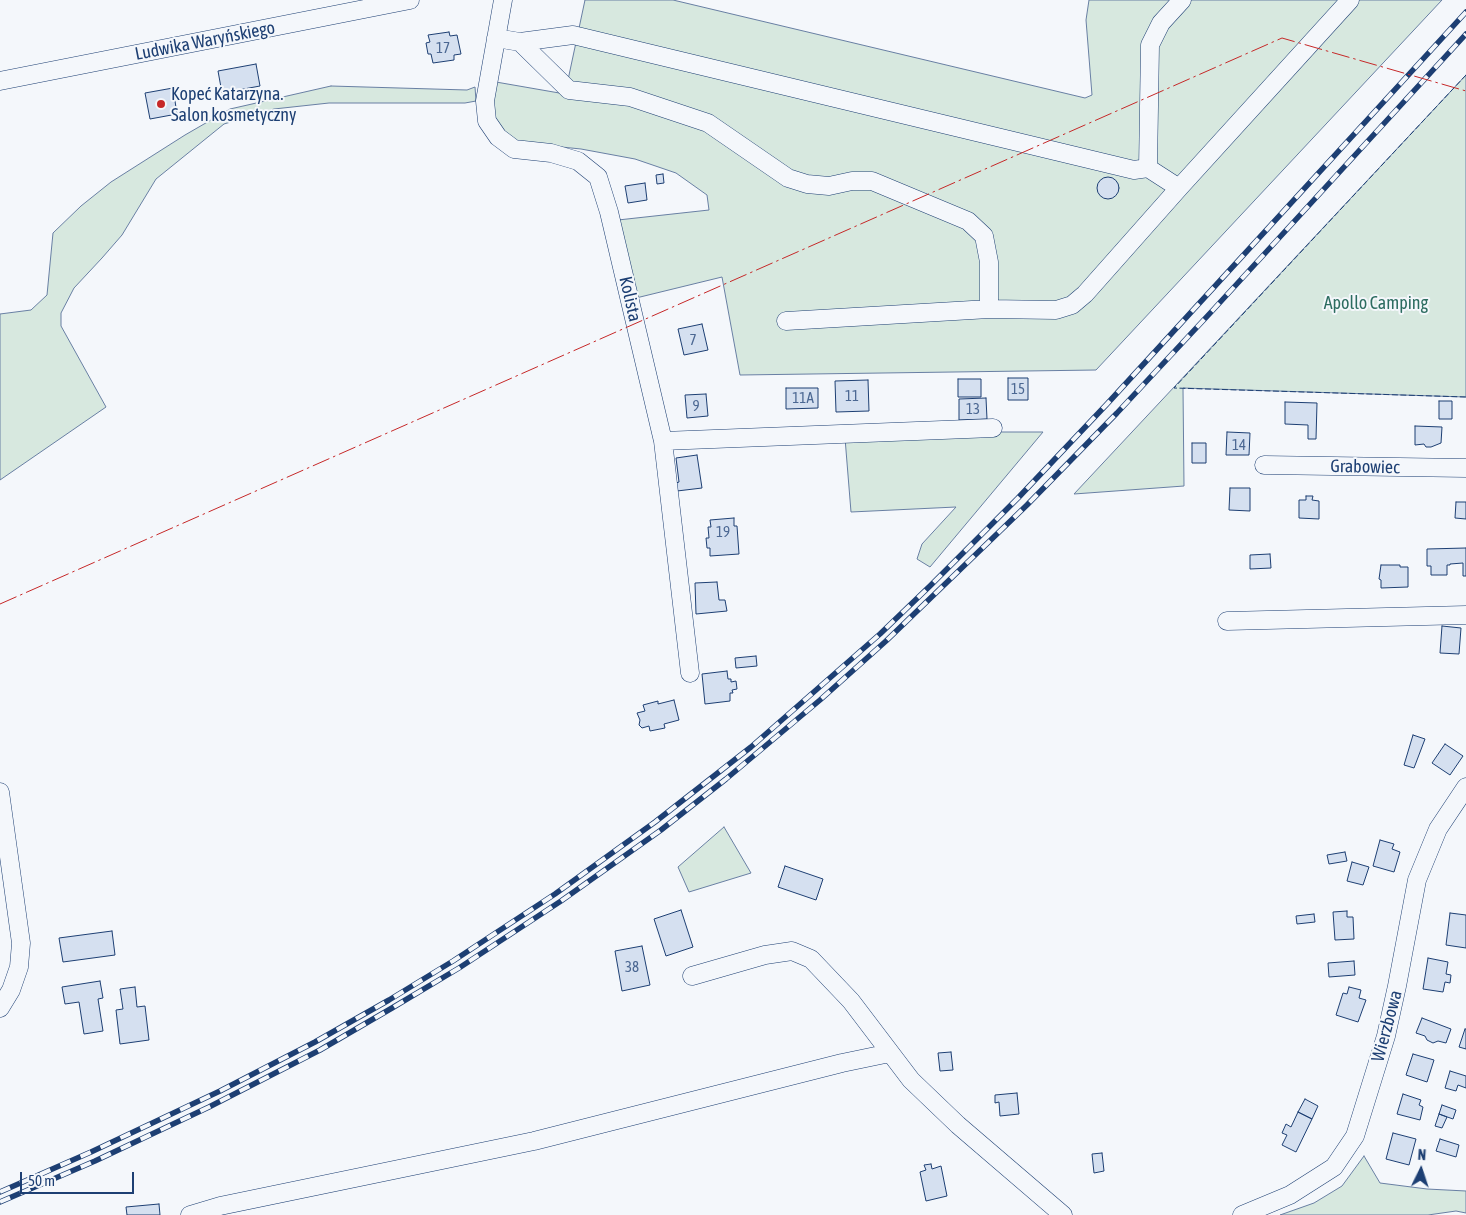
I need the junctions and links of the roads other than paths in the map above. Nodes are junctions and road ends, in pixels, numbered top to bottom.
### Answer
1 (410, 0) edge
2 (502, 0) edge
3 (1182, 0) edge
4 (1345, 2) edge
5 (496, 38) junction
6 (520, 42) junction
7 (0, 81) edge
8 (1148, 168) junction
9 (1179, 188) junction
10 (989, 309) junction
11 (786, 321) dead end
12 (993, 428) dead end
13 (664, 440) junction
14 (1264, 465) dead end
15 (1466, 468) edge
16 (1466, 615) edge
17 (1227, 621) dead end
18 (690, 673) dead end
19 (1466, 787) edge
20 (0, 792) edge
21 (692, 976) dead end
22 (0, 1008) edge
23 (890, 1053) junction
24 (190, 1215) edge
25 (1064, 1215) edge
26 (1242, 1215) edge

1 - 7 street, Ludwika Waryńskiego
2 - 5 street, Kolista
3 - 8 street
4 - 9 street
5 - 6 street
5 - 13 street, Kolista
6 - 8 street
6 - 10 street
8 - 9 street
9 - 10 street
10 - 11 street
12 - 13 street
13 - 18 street, Kolista
14 - 15 street, Grabowiec
16 - 17 street
19 - 26 street, Wierzbowa
20 - 22 street
21 - 23 street
23 - 24 street
23 - 25 street

